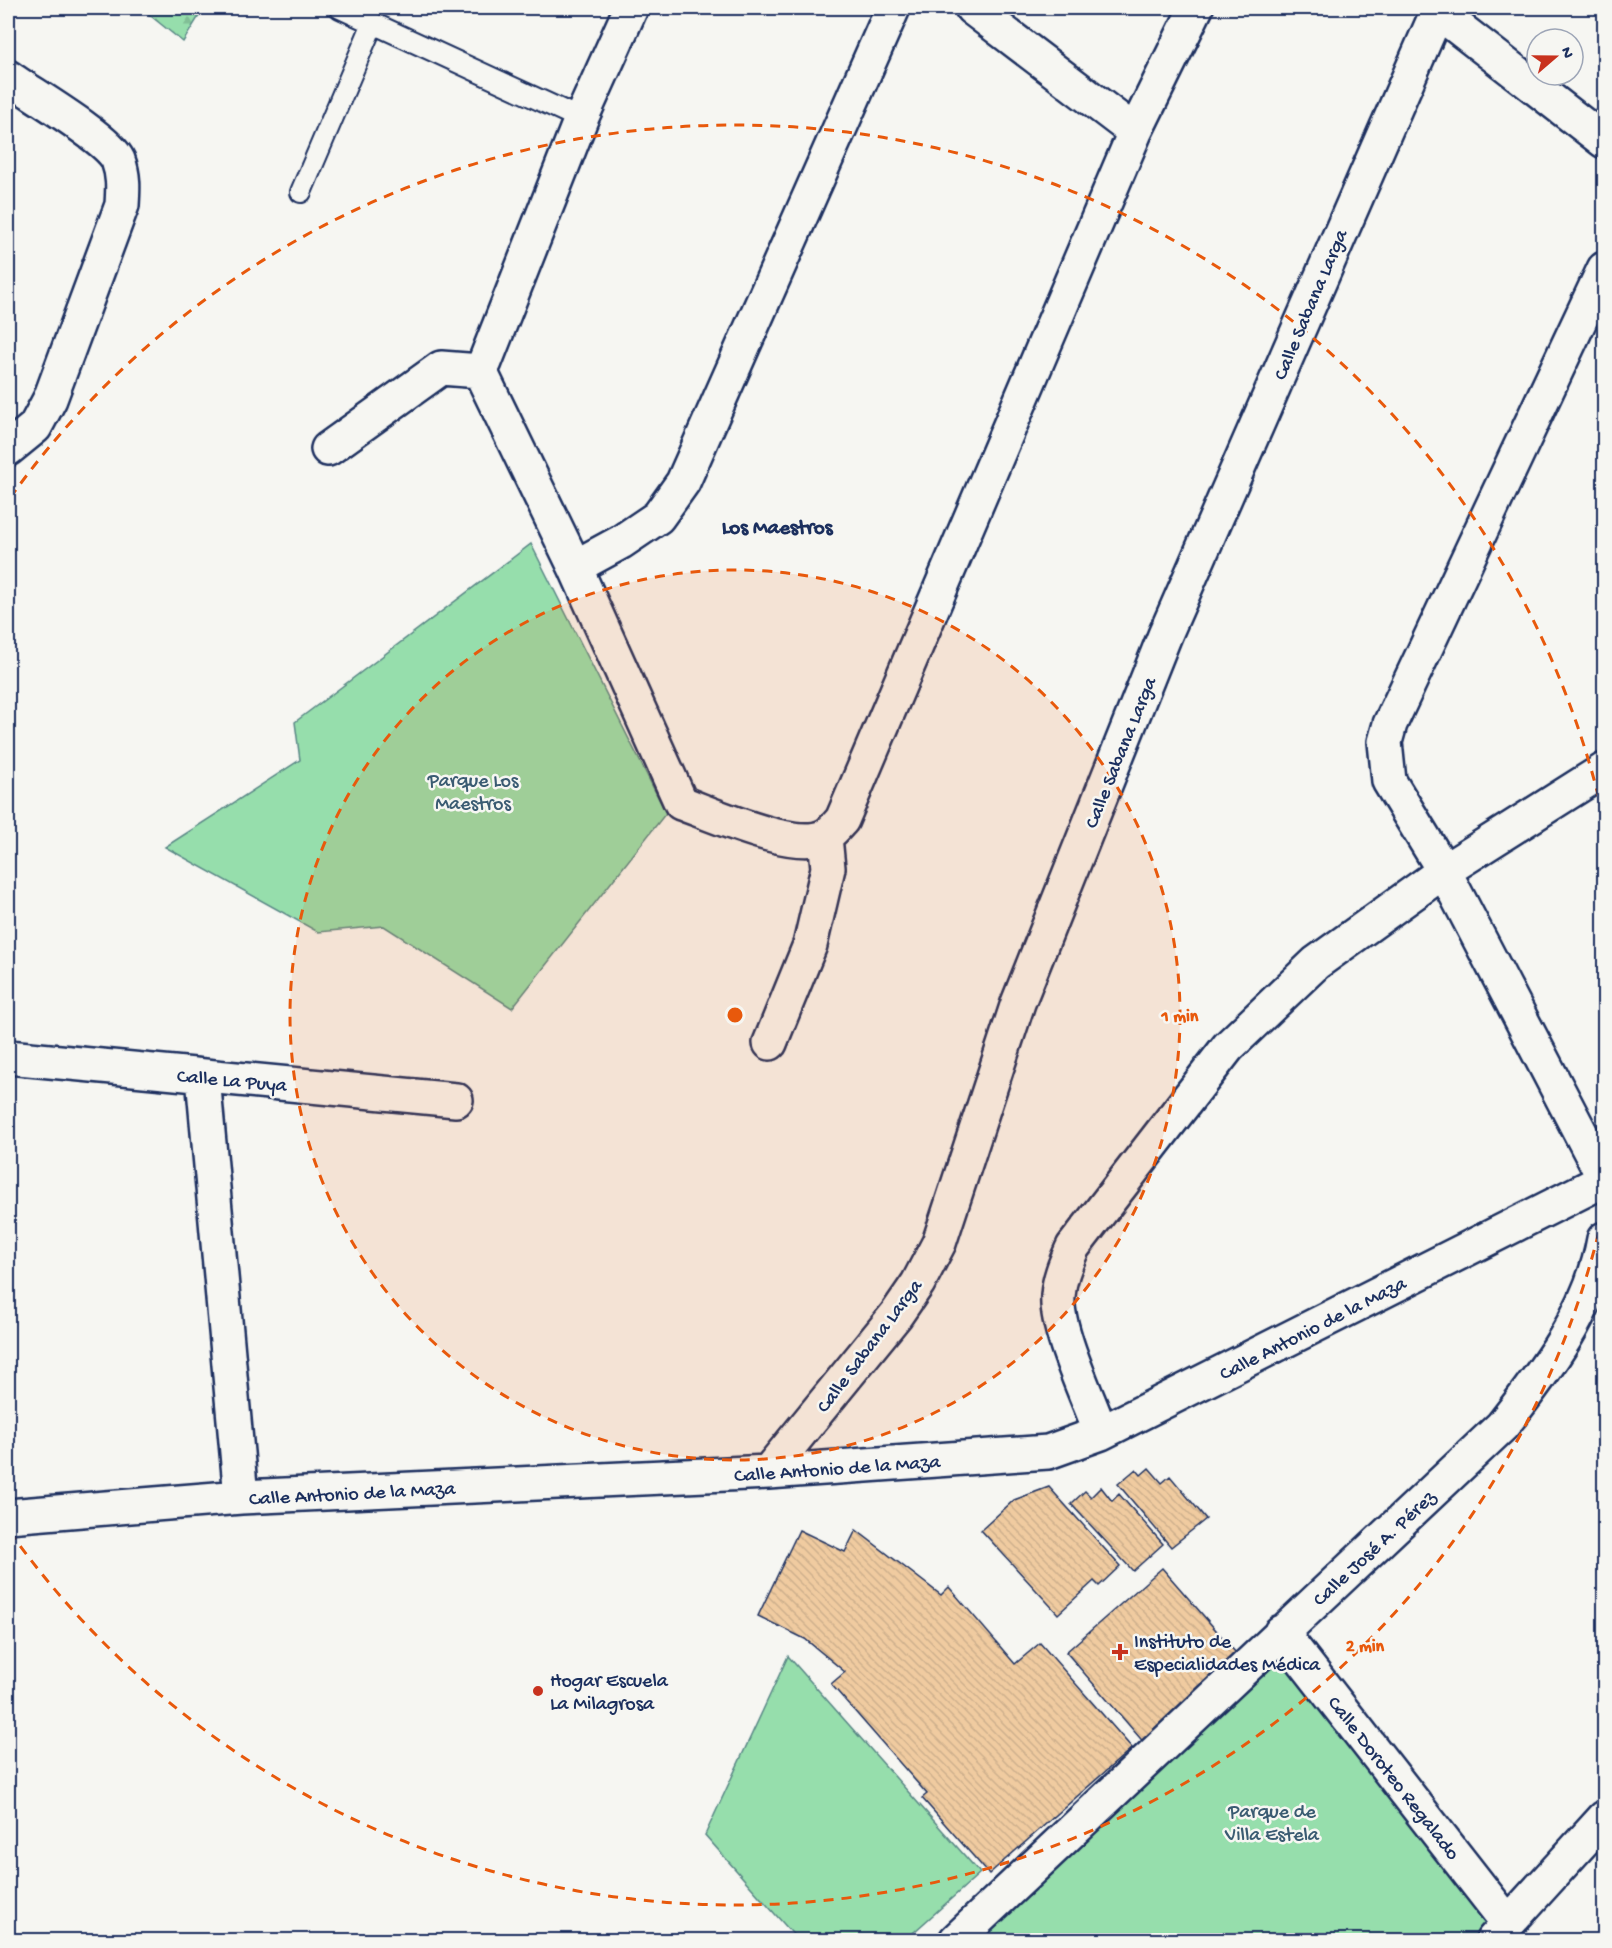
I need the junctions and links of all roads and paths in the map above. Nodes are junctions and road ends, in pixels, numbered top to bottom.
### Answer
1 (340, 8) edge
2 (631, 8) edge
3 (893, 8) edge
4 (972, 8) edge
5 (1196, 8) edge
6 (1436, 8) edge
7 (372, 23) junction
8 (8, 77) edge
9 (581, 119) junction
10 (1135, 132) junction
11 (1605, 141) edge
12 (301, 192) dead end
13 (1605, 269) edge
14 (480, 371) junction
15 (8, 449) edge
16 (328, 449) dead end
17 (574, 567) junction
18 (1605, 770) edge
19 (825, 837) junction
20 (1444, 872) junction
21 (770, 1044) dead end
22 (8, 1058) edge
23 (203, 1077) junction
24 (456, 1100) dead end
25 (1605, 1179) edge
26 (1605, 1239) edge
27 (1101, 1433) junction
28 (768, 1472) junction
29 (241, 1497) junction
30 (8, 1516) edge
31 (1281, 1632) junction
32 (1605, 1818) edge
33 (1501, 1932) edge
34 (956, 1941) edge

1 - 7 lane
2 - 9 street
3 - 17 street
4 - 10 street
5 - 10 street
6 - 11 street
6 - 28 street, Calle Sabana Larga
7 - 9 lane
7 - 12 lane
8 - 15 street
9 - 14 street
10 - 19 street
13 - 20 street
14 - 16 street
14 - 17 street
17 - 19 street
18 - 20 street
19 - 21 street
20 - 25 street
20 - 27 street
22 - 23 street, Calle La Puya
23 - 24 street, Calle La Puya
23 - 29 street
25 - 27 street, Calle Antonio de la Maza
26 - 31 street, Calle José A. Pérez
27 - 28 street, Calle Antonio de la Maza
28 - 29 street, Calle Antonio de la Maza
29 - 30 street, Calle Antonio de la Maza
31 - 33 street, Calle Doroteo Regalado
31 - 34 street, Calle José A. Pérez
32 - 33 street

